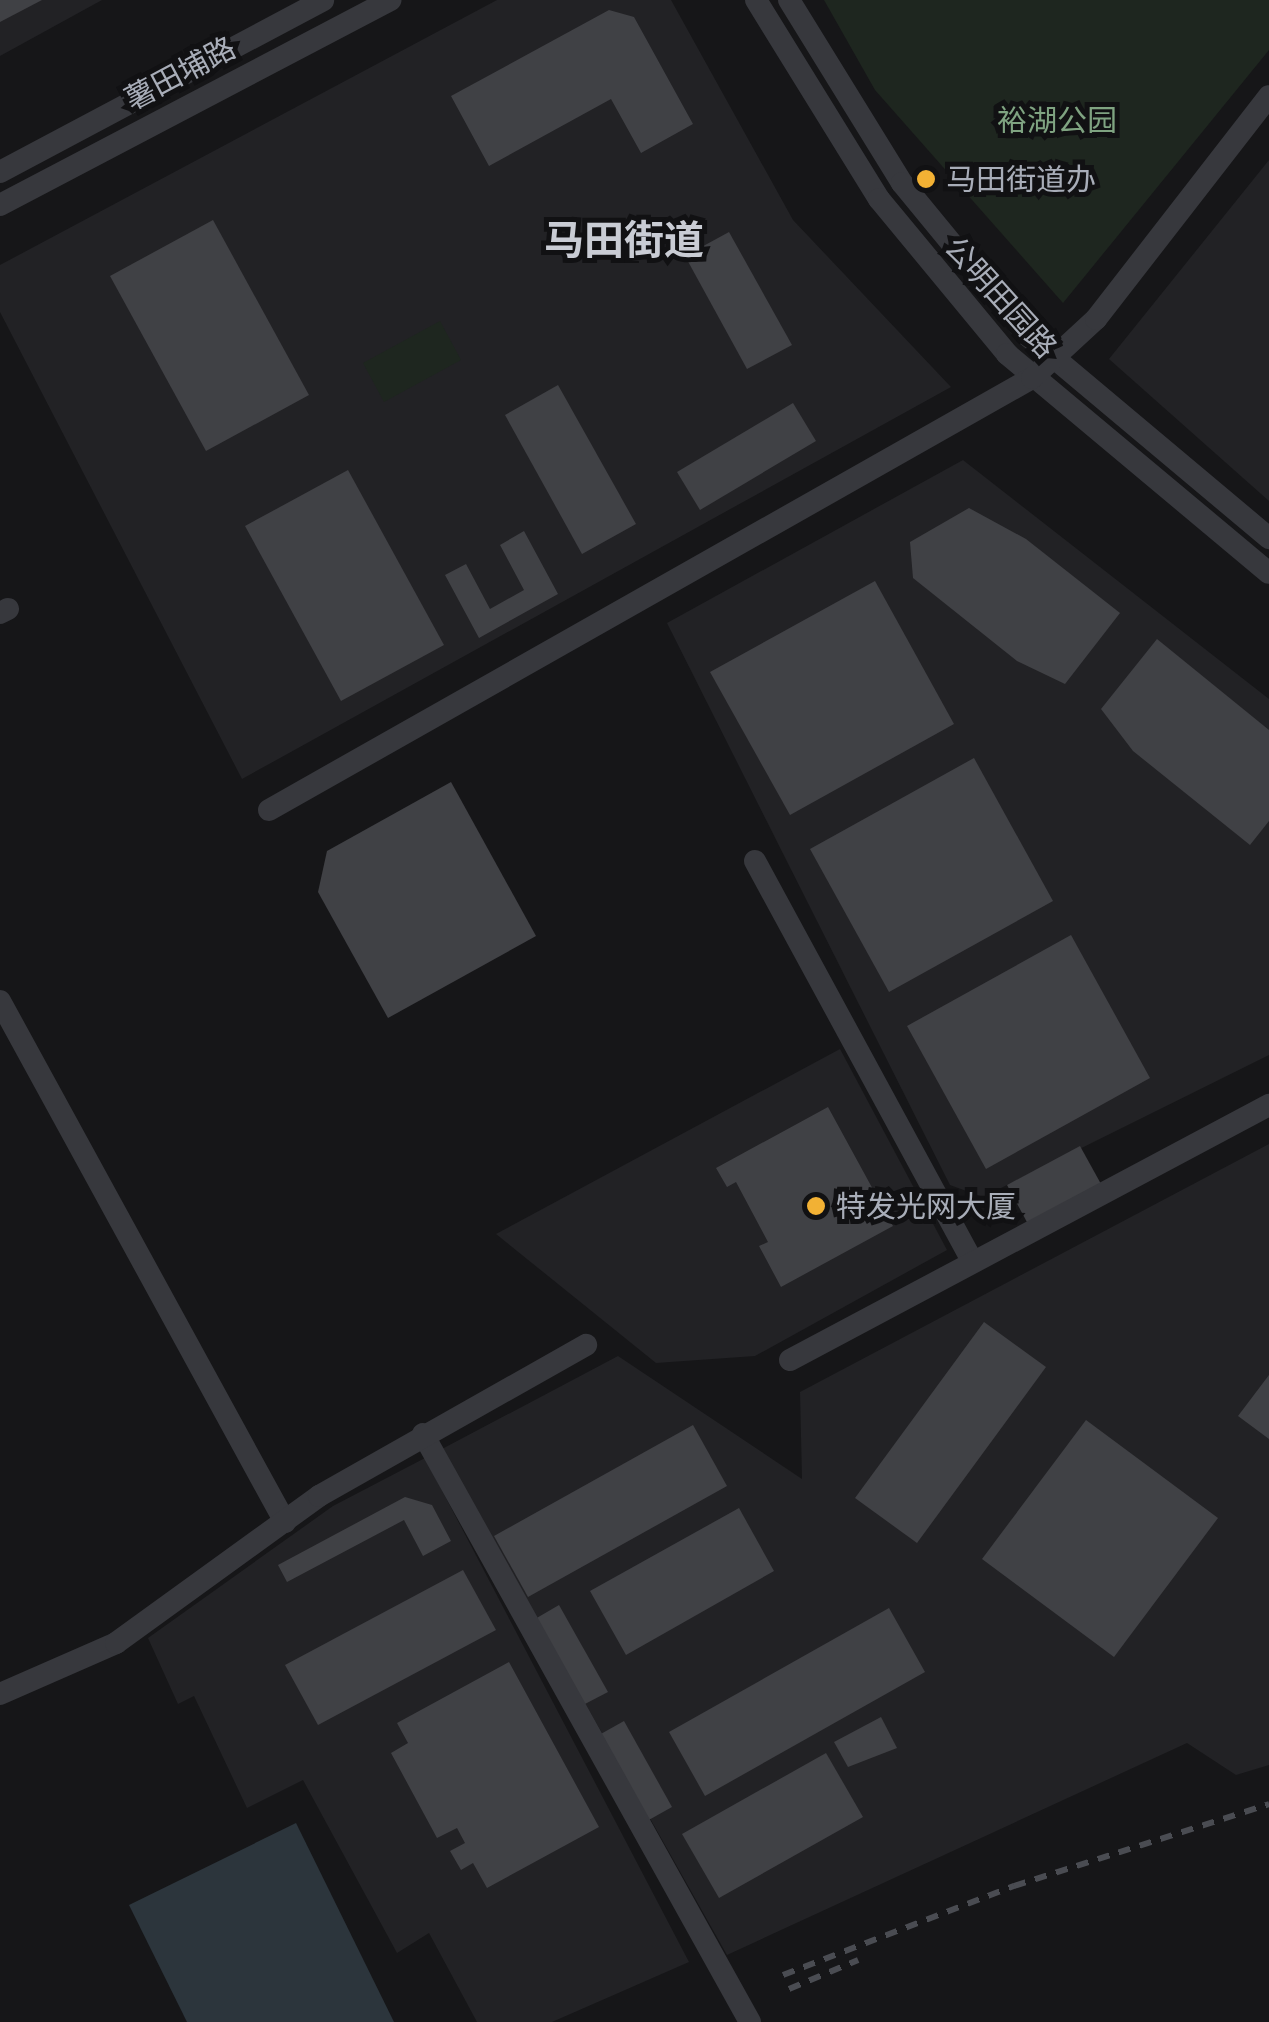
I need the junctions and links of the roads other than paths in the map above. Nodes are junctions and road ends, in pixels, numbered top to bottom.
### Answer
1 (323, 0) edge
2 (391, 0) edge
3 (756, 0) edge
4 (789, 0) edge
5 (1269, 96) edge
6 (0, 172) edge
7 (0, 205) edge
8 (1052, 359) junction
9 (1032, 378) junction
10 (1269, 538) edge
11 (1269, 574) edge
12 (269, 810) dead end
13 (755, 861) dead end
14 (0, 1001) edge
15 (1269, 1105) edge
16 (974, 1262) junction
17 (586, 1345) dead end
18 (790, 1360) dead end
19 (422, 1434) junction
20 (285, 1522) junction
21 (0, 1694) edge
22 (750, 2022) edge

1 - 6 street, 薯田埔路
2 - 7 street, 薯田埔路
3 - 9 street, 公明田园路
4 - 8 street, 公明田园路
5 - 8 street
8 - 9 street
8 - 10 street, 公明田园路
9 - 11 street, 公明田园路
9 - 12 street
13 - 16 street
14 - 20 street
15 - 16 street
16 - 18 street
17 - 19 street
19 - 20 street
19 - 22 street
20 - 21 street

